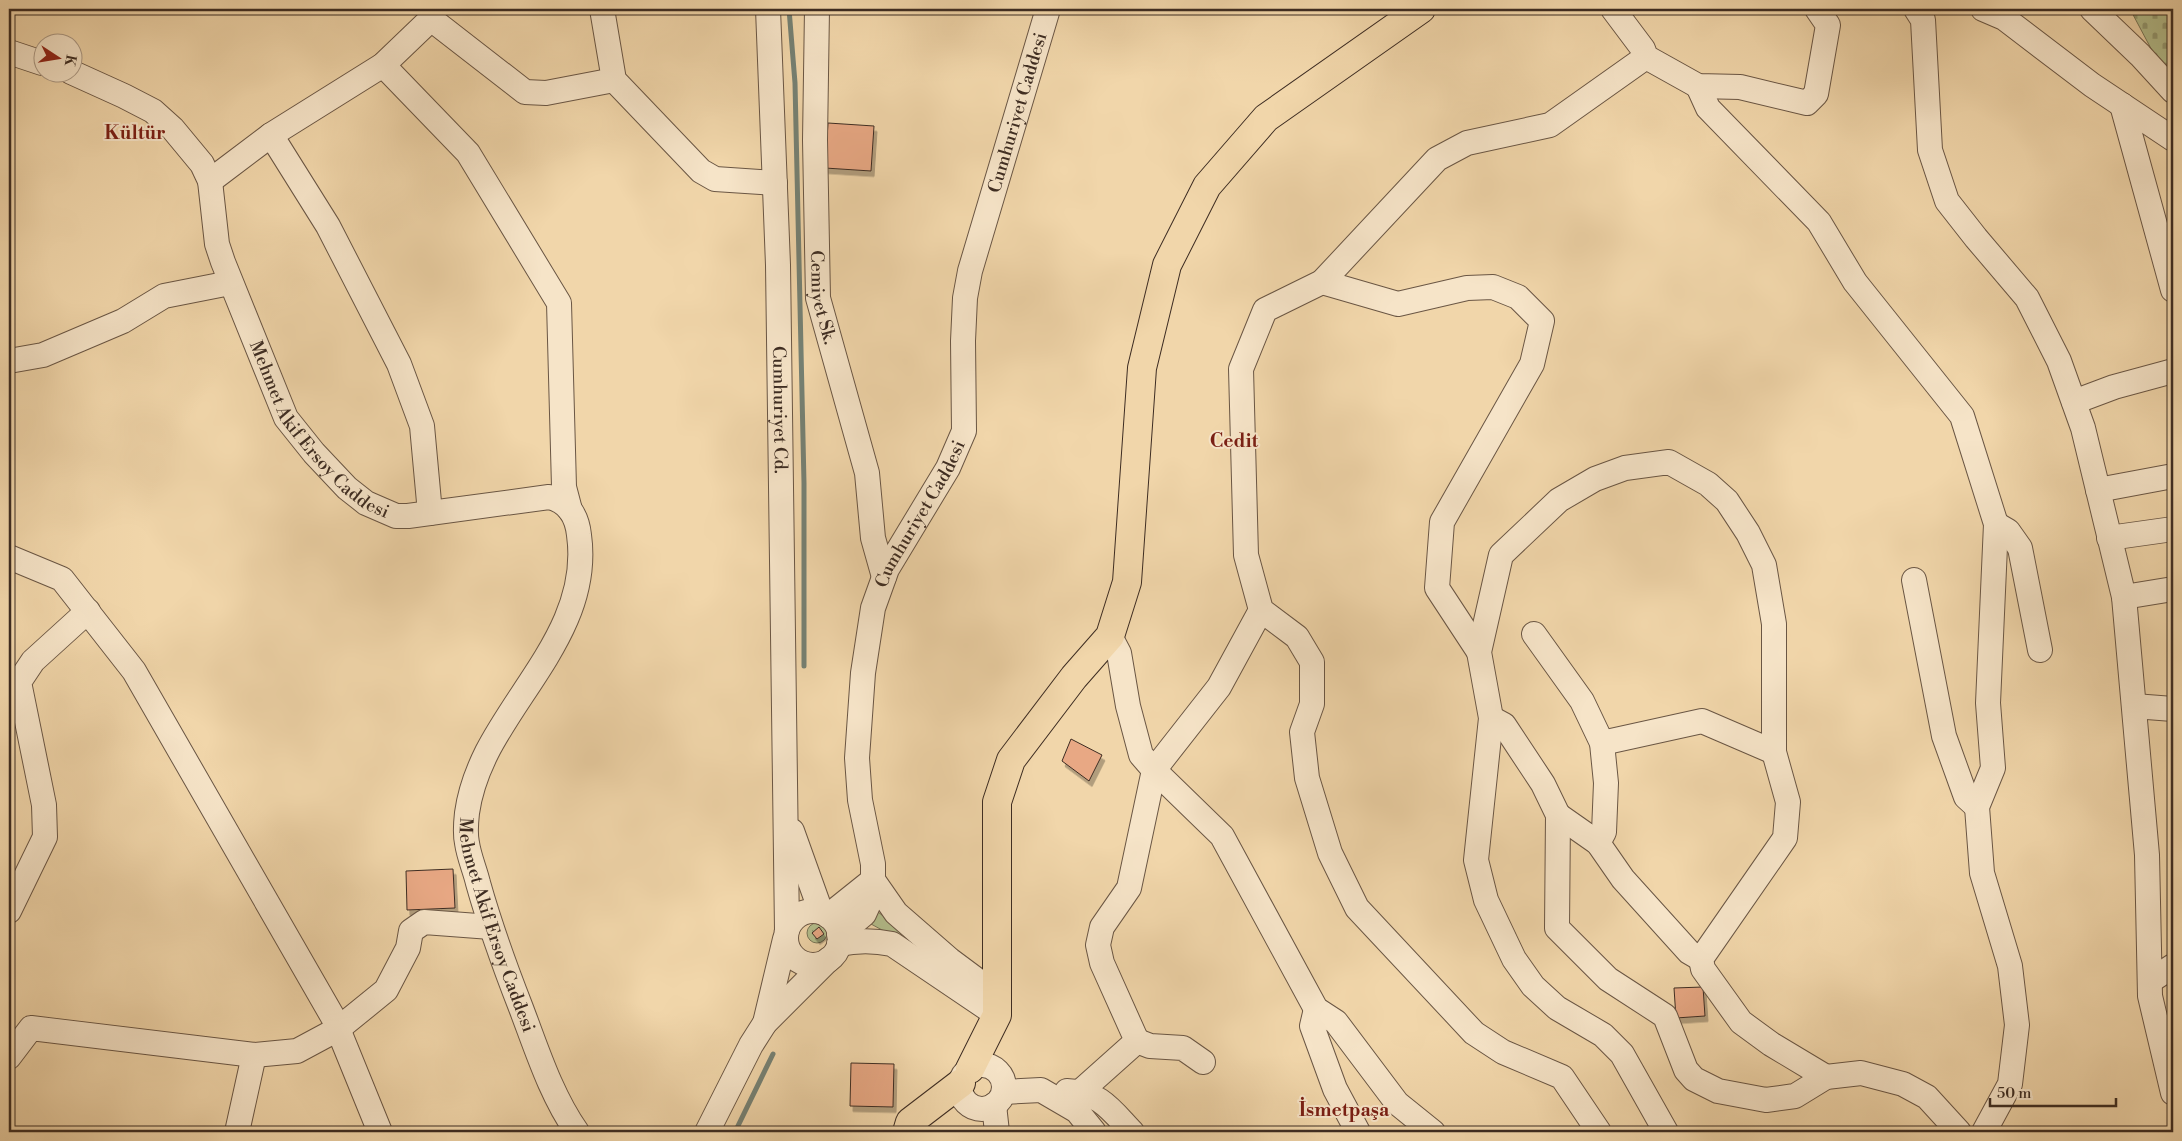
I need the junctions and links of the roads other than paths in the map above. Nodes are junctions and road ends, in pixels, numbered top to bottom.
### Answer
1 (602, 9) edge
2 (768, 9) edge
3 (817, 9) edge
4 (1048, 9) edge
5 (1421, 9) edge
6 (1613, 9) edge
7 (1817, 9) edge
8 (1916, 9) edge
9 (1983, 9) edge
10 (2092, 9) edge
11 (431, 14) edge
12 (9, 52) edge
13 (1646, 57) junction
14 (32, 60) edge
15 (383, 65) junction
16 (82, 77) edge
17 (614, 80) junction
18 (1698, 86) junction
19 (2173, 91) edge
20 (2122, 105) junction
21 (270, 135) junction
22 (2173, 139) edge
23 (210, 181) junction
24 (775, 184) junction
25 (230, 282) junction
26 (1322, 282) junction
27 (2173, 290) edge
28 (9, 361) edge
29 (2173, 370) edge
30 (2074, 402) junction
31 (2173, 476) edge
32 (2098, 490) junction
33 (570, 510) junction
34 (430, 513) junction
35 (1996, 524) junction
36 (2173, 529) edge
37 (2109, 538) junction
38 (9, 557) edge
39 (884, 577) junction
40 (1914, 580) dead end
41 (2173, 589) edge
42 (2124, 597) junction
43 (1261, 610) junction
44 (88, 611) junction
45 (1534, 634) dead end
46 (1110, 636) junction
47 (2040, 650) dead end
48 (1479, 652) junction
49 (2134, 706) junction
50 (2173, 708) edge
51 (1491, 718) junction
52 (19, 742) edge
53 (1602, 742) junction
54 (1774, 752) junction
55 (1154, 770) junction
56 (1977, 807) junction
57 (786, 812) junction
58 (1558, 815) junction
59 (1598, 844) junction
60 (16, 877) edge
61 (873, 880) junction
62 (9, 911) edge
63 (491, 927) junction
64 (831, 933) junction
65 (786, 934) junction
66 (1701, 959) junction
67 (2173, 966) edge
68 (2150, 981) junction
69 (997, 1005) junction
70 (1316, 1009) junction
71 (765, 1023) junction
72 (338, 1029) junction
73 (1137, 1041) junction
74 (254, 1055) junction
75 (9, 1057) edge
76 (1203, 1062) dead end
77 (966, 1076) junction
78 (1826, 1077) junction
79 (1041, 1090) junction
80 (1081, 1091) junction
81 (2173, 1093) edge
82 (999, 1098) junction
83 (238, 1132) edge
84 (380, 1132) edge
85 (577, 1132) edge
86 (707, 1132) edge
87 (907, 1132) edge
88 (997, 1132) edge
89 (1094, 1132) edge
90 (1132, 1132) edge
91 (1358, 1132) edge
92 (1433, 1132) edge
93 (1599, 1132) edge
94 (1666, 1132) edge
95 (1958, 1132) edge
96 (1984, 1132) edge

1 - 17 street
2 - 24 street, Cumhuriyet Cd.
3 - 39 street, Cemiyet Sk.
4 - 39 street, Cumhuriyet Caddesi
5 - 46 main road
6 - 13 street
7 - 18 street
8 - 30 street
9 - 20 street
10 - 19 street
11 - 15 street
11 - 17 street
12 - 14 street
13 - 18 street
13 - 26 street
15 - 21 street
15 - 33 street
16 - 23 street, Mehmet Akif Ersoy Caddesi
17 - 24 street
18 - 35 street
20 - 22 street
20 - 27 street
21 - 23 street
21 - 34 street
23 - 25 street, Mehmet Akif Ersoy Caddesi
24 - 57 street, Cumhuriyet Cd.
25 - 28 street
25 - 34 street, Mehmet Akif Ersoy Caddesi
26 - 43 street
26 - 48 street
29 - 30 street
30 - 32 street
31 - 32 street
32 - 37 street
33 - 34 street, Mehmet Akif Ersoy Caddesi
33 - 63 street, Mehmet Akif Ersoy Caddesi
35 - 47 street
35 - 56 street
36 - 37 street
37 - 42 street
38 - 44 street
39 - 61 street, Cumhuriyet Caddesi
40 - 56 street
41 - 42 street
42 - 49 street
43 - 55 street
43 - 93 street
44 - 52 street
44 - 72 street
45 - 53 street
46 - 55 street
46 - 69 main road
48 - 51 street
48 - 54 street
49 - 50 street
49 - 68 street
51 - 58 street
51 - 94 street
52 - 60 street
53 - 54 street
53 - 59 street
54 - 66 street
55 - 70 street
55 - 73 street
56 - 96 street
57 - 64 street
57 - 65 street, Cumhuriyet Cd.
58 - 59 street
58 - 78 street
59 - 66 street
60 - 62 street
61 - 64 street, Cumhuriyet Caddesi
61 - 69 street
63 - 72 street
63 - 85 street, Mehmet Akif Ersoy Caddesi
64 - 65 street
64 - 65 street
64 - 69 street
64 - 71 street, Cumhuriyet Caddesi
65 - 71 street, Cumhuriyet Caddesi
66 - 78 street
67 - 68 street
68 - 81 street
69 - 77 main road
70 - 91 street
70 - 92 street
71 - 86 street, Cumhuriyet Caddesi
72 - 74 street
72 - 84 street
73 - 76 street
73 - 80 street
74 - 75 street
74 - 83 street
77 - 82 street
77 - 82 street
77 - 87 main road
78 - 95 street
79 - 80 street
79 - 82 street
79 - 89 street
80 - 90 street
82 - 88 street

